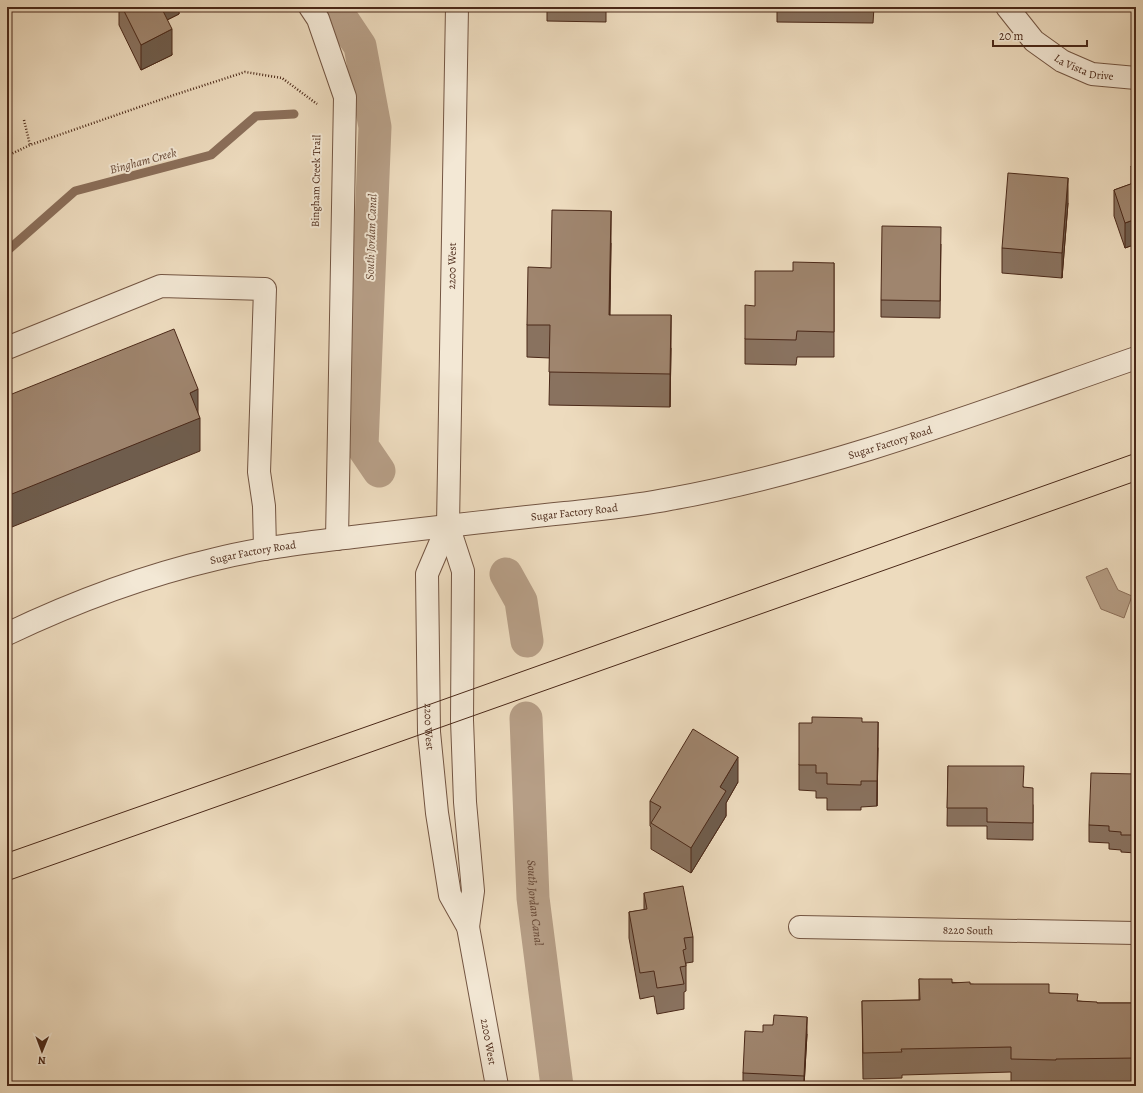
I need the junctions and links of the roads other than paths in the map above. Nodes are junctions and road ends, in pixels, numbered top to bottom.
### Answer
1 (310, 7) edge
2 (457, 7) edge
3 (1007, 7) edge
4 (1136, 78) edge
5 (7, 348) edge
6 (1136, 358) edge
7 (448, 525) junction
8 (338, 539) junction
9 (265, 549) junction
10 (7, 634) edge
11 (468, 927) junction
12 (800, 927) dead end
13 (1136, 932) edge
14 (497, 1086) edge

1 - 8 street
2 - 7 street, 2200 West
3 - 4 street, La Vista Drive
5 - 9 street
6 - 7 street, Sugar Factory Road
7 - 8 street, Sugar Factory Road
7 - 11 street, 2200 West
7 - 11 street, 2200 West
8 - 9 street, Sugar Factory Road
9 - 10 street, Sugar Factory Road
11 - 14 street, 2200 West
12 - 13 street, 8220 South

